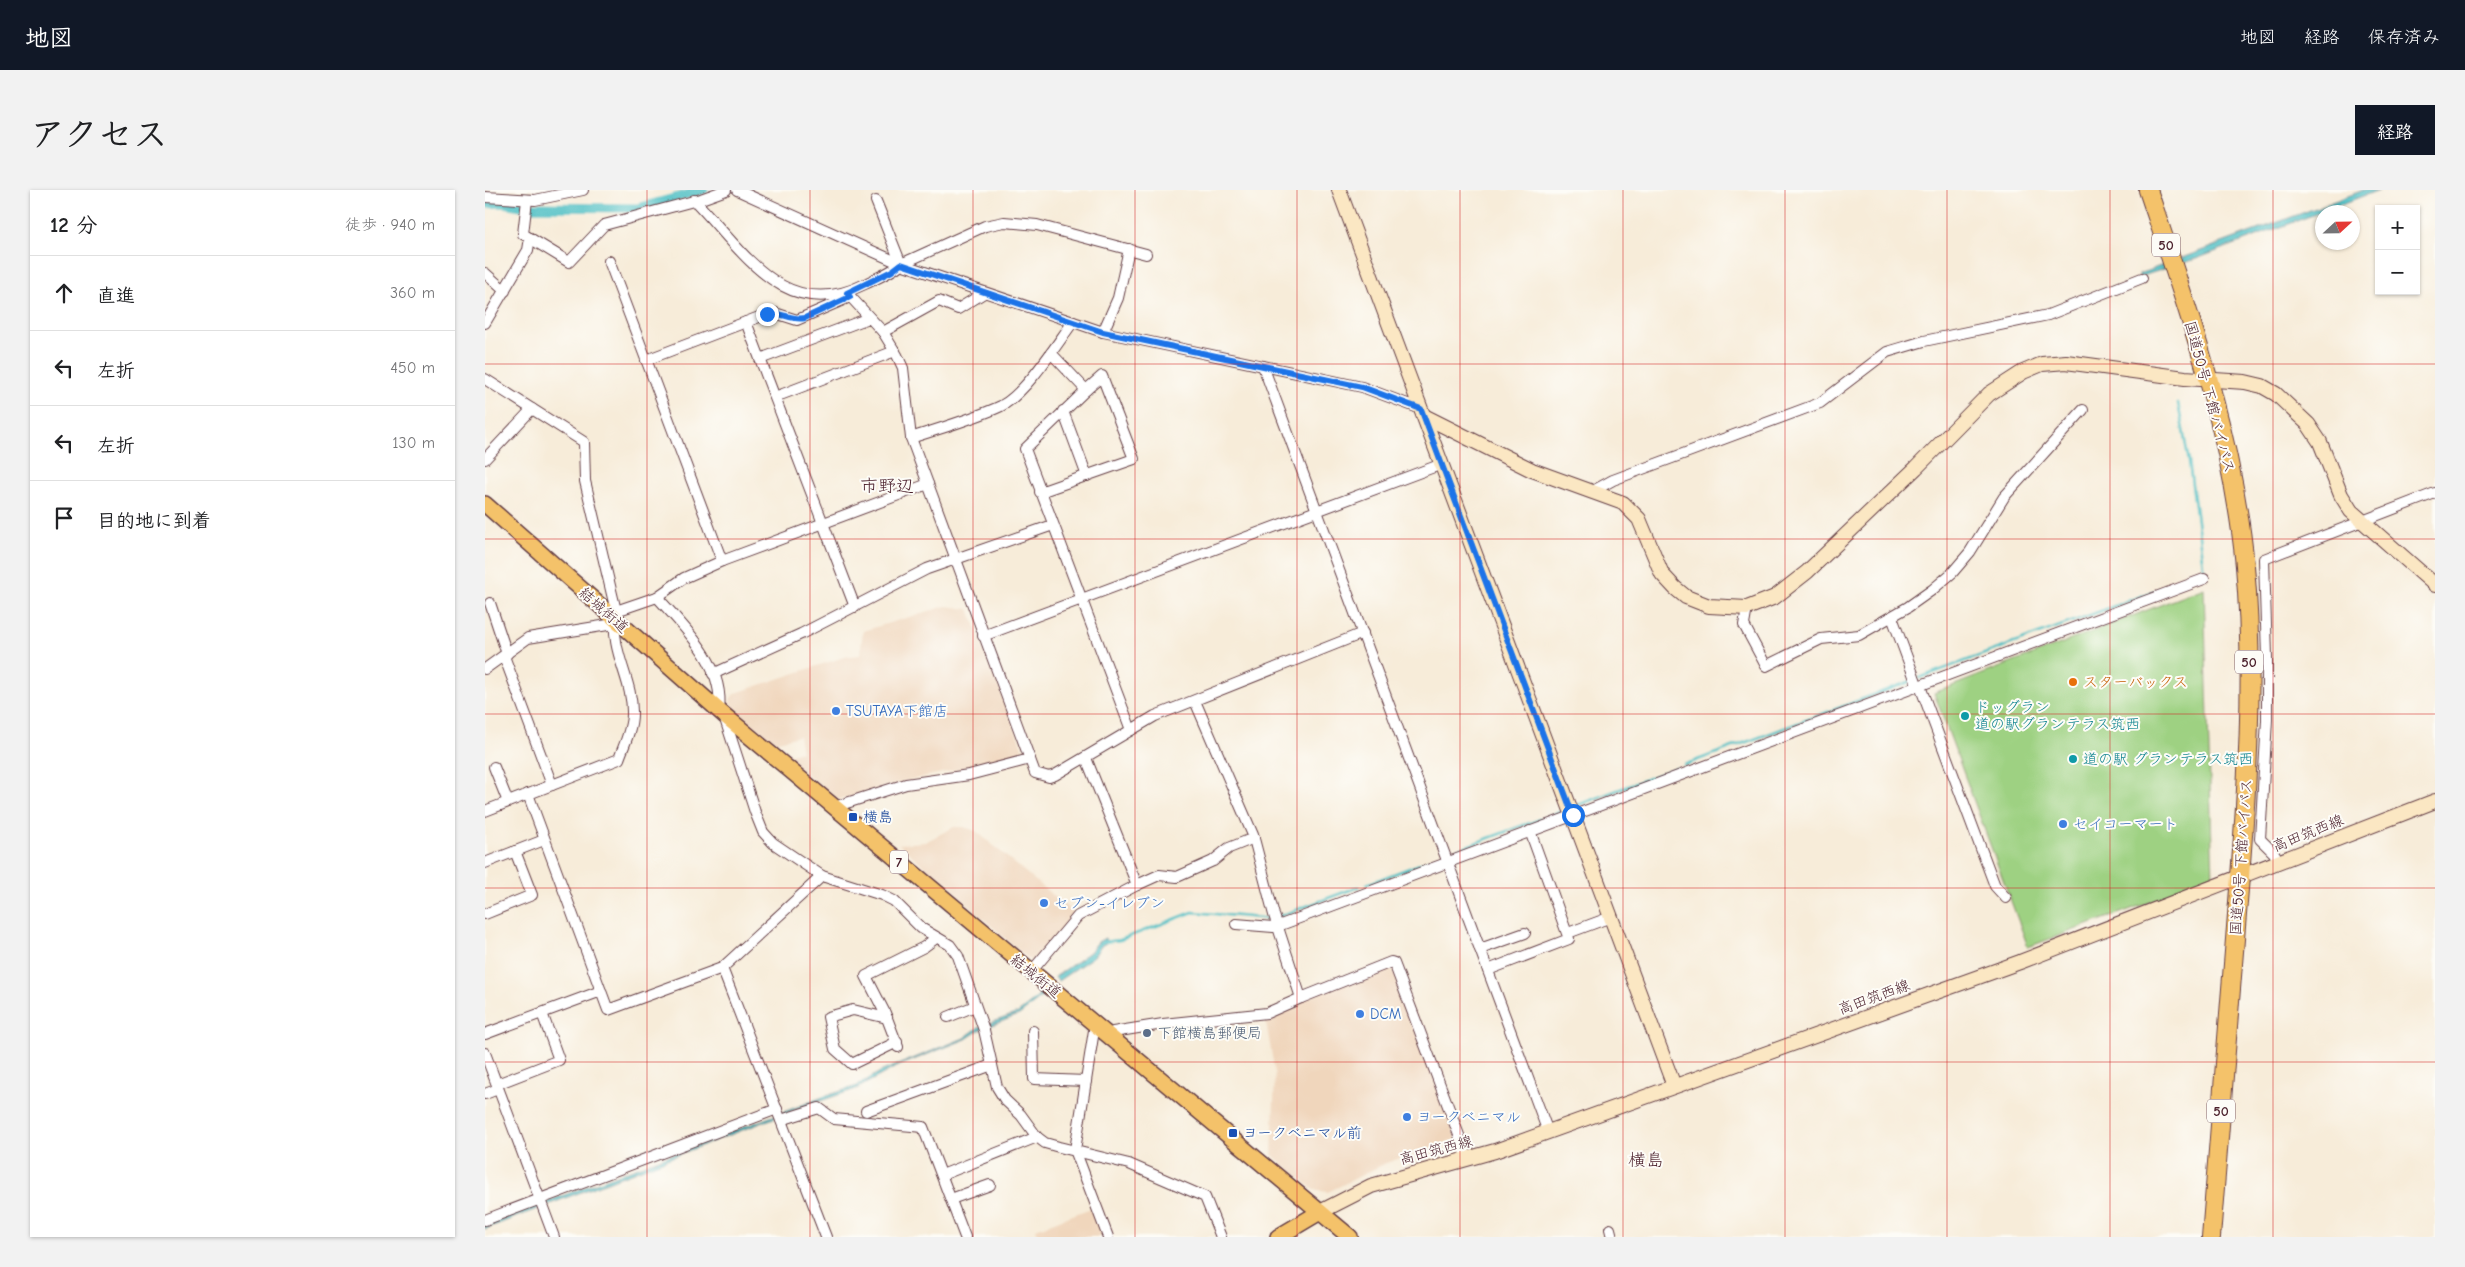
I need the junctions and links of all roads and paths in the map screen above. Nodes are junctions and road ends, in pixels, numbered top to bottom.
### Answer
1 (583, 190) edge
2 (726, 190) edge
3 (737, 190) edge
4 (1339, 190) edge
5 (2147, 190) edge
6 (485, 197) edge
7 (533, 197) edge
8 (694, 200) junction
9 (877, 201) dead end
10 (530, 238) junction
11 (1129, 249) junction
12 (1146, 254) dead end
13 (609, 261) dead end
14 (901, 264) junction
15 (485, 273) edge
16 (2143, 278) dead end
17 (505, 291) junction
18 (984, 293) junction
19 (849, 295) junction
20 (869, 318) junction
21 (746, 322) junction
22 (1073, 322) junction
23 (485, 323) edge
24 (883, 332) junction
25 (1103, 332) junction
26 (895, 351) junction
27 (1051, 353) junction
28 (760, 359) junction
29 (646, 360) junction
30 (1263, 366) junction
31 (485, 378) edge
32 (2209, 380) junction
33 (1086, 390) junction
34 (775, 397) junction
35 (532, 409) junction
36 (2083, 410) dead end
37 (1063, 411) junction
38 (1423, 413) junction
39 (911, 438) junction
40 (485, 459) edge
41 (1442, 464) junction
42 (1087, 476) junction
43 (928, 484) junction
44 (1593, 491) junction
45 (1041, 492) junction
46 (2435, 493) edge
47 (485, 504) edge
48 (1316, 510) junction
49 (2361, 521) junction
50 (821, 524) junction
51 (1053, 525) junction
52 (957, 560) junction
53 (722, 561) junction
54 (2205, 579) dead end
55 (2435, 585) edge
56 (657, 597) junction
57 (1080, 599) junction
58 (490, 602) dead end
59 (855, 607) junction
60 (1747, 608) junction
61 (1892, 616) junction
62 (615, 618) junction
63 (1363, 633) junction
64 (983, 636) junction
65 (505, 655) junction
66 (485, 669) edge
67 (713, 674) junction
68 (1917, 683) junction
69 (1195, 701) junction
70 (722, 713) junction
71 (1131, 730) junction
72 (1086, 758) junction
73 (1030, 759) junction
74 (494, 767) dead end
75 (552, 785) junction
76 (528, 794) junction
77 (2435, 801) edge
78 (508, 802) junction
79 (834, 807) junction
80 (485, 810) edge
81 (1571, 811) junction
82 (1530, 831) junction
83 (1254, 838) junction
84 (544, 840) junction
85 (515, 851) junction
86 (1447, 862) junction
87 (2279, 862) junction
88 (485, 863) edge
89 (822, 876) junction
90 (2240, 878) junction
91 (1137, 885) junction
92 (2006, 898) dead end
93 (485, 914) edge
94 (1611, 917) junction
95 (1276, 921) junction
96 (1236, 924) dead end
97 (1525, 932) dead end
98 (1568, 932) junction
99 (936, 938) junction
100 (1480, 949) junction
101 (722, 968) junction
102 (1488, 970) junction
103 (1031, 972) junction
104 (601, 991) junction
105 (1301, 998) junction
106 (975, 1006) junction
107 (542, 1013) junction
108 (948, 1017) dead end
109 (887, 1018) junction
110 (1095, 1024) junction
111 (1033, 1031) dead end
112 (485, 1034) edge
113 (1110, 1036) junction
114 (485, 1053) edge
115 (992, 1065) junction
116 (1086, 1081) junction
117 (497, 1086) junction
118 (1675, 1086) junction
119 (485, 1094) edge
120 (866, 1111) dead end
121 (779, 1114) junction
122 (1548, 1132) junction
123 (1037, 1137) junction
124 (1075, 1150) junction
125 (1468, 1159) junction
126 (942, 1175) junction
127 (990, 1184) dead end
128 (951, 1199) junction
129 (541, 1203) junction
130 (1320, 1212) junction
131 (485, 1220) edge
132 (554, 1237) edge
133 (826, 1237) edge
134 (965, 1237) edge
135 (1107, 1237) edge
136 (1221, 1237) edge
137 (1278, 1237) edge
138 (1350, 1237) edge
139 (2211, 1237) edge

1 - 7 street
2 - 8 street
3 - 14 street
4 - 38 street
5 - 32 highway, 国道50号 下館バイパス / 50
6 - 7 street
7 - 10 street
8 - 10 street
8 - 19 street
9 - 14 street
10 - 17 street
11 - 12 street
11 - 14 street
11 - 25 street
13 - 29 street
14 - 18 street
14 - 19 street
15 - 17 street
16 - 44 street
17 - 23 street
18 - 22 street
18 - 24 street
19 - 20 street
19 - 21 street
20 - 24 street
20 - 28 street
21 - 28 street
21 - 29 street
22 - 25 street
22 - 27 street
24 - 26 street
25 - 30 street
26 - 34 street
26 - 39 street
27 - 33 street
27 - 39 street
28 - 34 street
29 - 53 street
30 - 38 street
30 - 48 street
31 - 35 street
32 - 49 street
32 - 60 street
32 - 90 highway, 国道50号 下館バイパス / 50
33 - 37 street
33 - 42 street
34 - 50 street
35 - 40 street
35 - 62 street
36 - 61 street
37 - 42 street
37 - 45 street
38 - 41 street
38 - 44 street
39 - 43 street
41 - 48 street
41 - 81 street
42 - 45 street
43 - 50 street
43 - 52 street
44 - 60 street
45 - 51 street
46 - 49 street
47 - 62 main road, 結城街道 / 7
48 - 57 street
48 - 63 street
49 - 55 street
49 - 87 street
50 - 53 street
50 - 59 street
51 - 52 street
51 - 57 street
52 - 59 street
52 - 64 street
53 - 56 street
54 - 68 street
56 - 62 street
56 - 67 street
57 - 64 street
57 - 71 street
58 - 65 street
59 - 67 street
60 - 61 street
61 - 68 street
62 - 65 street
62 - 70 main road, 結城街道 / 7
62 - 75 street
63 - 69 street
63 - 86 street
64 - 73 street
65 - 66 street
65 - 75 street
67 - 70 street
68 - 81 street
68 - 92 street
69 - 71 street
69 - 83 street
70 - 79 main road, 結城街道 / 7
70 - 89 street
71 - 72 street
72 - 73 street
72 - 91 street
73 - 79 street
74 - 78 street
75 - 76 street
76 - 78 street
76 - 84 street
77 - 87 street, 高田筑西線
78 - 80 street
79 - 103 main road, 結城街道 / 7
81 - 82 street
81 - 94 street
82 - 86 street
82 - 98 street
83 - 91 street
83 - 95 street
84 - 85 street
84 - 104 street
85 - 88 street
85 - 93 street
86 - 95 street
86 - 100 street
87 - 90 street, 高田筑西線
89 - 99 street
89 - 101 street
90 - 118 street, 高田筑西線
90 - 139 highway, 国道50号 下館バイパス / 50
91 - 103 street
94 - 98 street
94 - 118 street
95 - 96 street
95 - 105 street
97 - 100 street
98 - 102 street
99 - 106 street
99 - 109 street
100 - 102 street
101 - 104 street
101 - 121 street
102 - 122 street
103 - 110 main road, 結城街道 / 7
104 - 107 street
105 - 113 street
105 - 125 street
106 - 108 street
106 - 115 street
107 - 112 street
107 - 117 street
109 - 109 street
110 - 113 main road, 結城街道 / 7
110 - 116 street
111 - 116 street
113 - 130 main road, 結城街道 / 7
114 - 117 street
115 - 120 street
115 - 123 street
116 - 124 street
117 - 119 street
117 - 129 street
118 - 122 street, 高田筑西線
121 - 126 street
121 - 129 street
121 - 133 street
122 - 125 street, 高田筑西線
123 - 124 street
123 - 126 street
124 - 135 street
124 - 136 street
125 - 130 street, 高田筑西線
126 - 128 street
127 - 128 street
128 - 134 street
129 - 131 street
129 - 132 street
130 - 137 main road
130 - 138 main road, 結城街道 / 7

